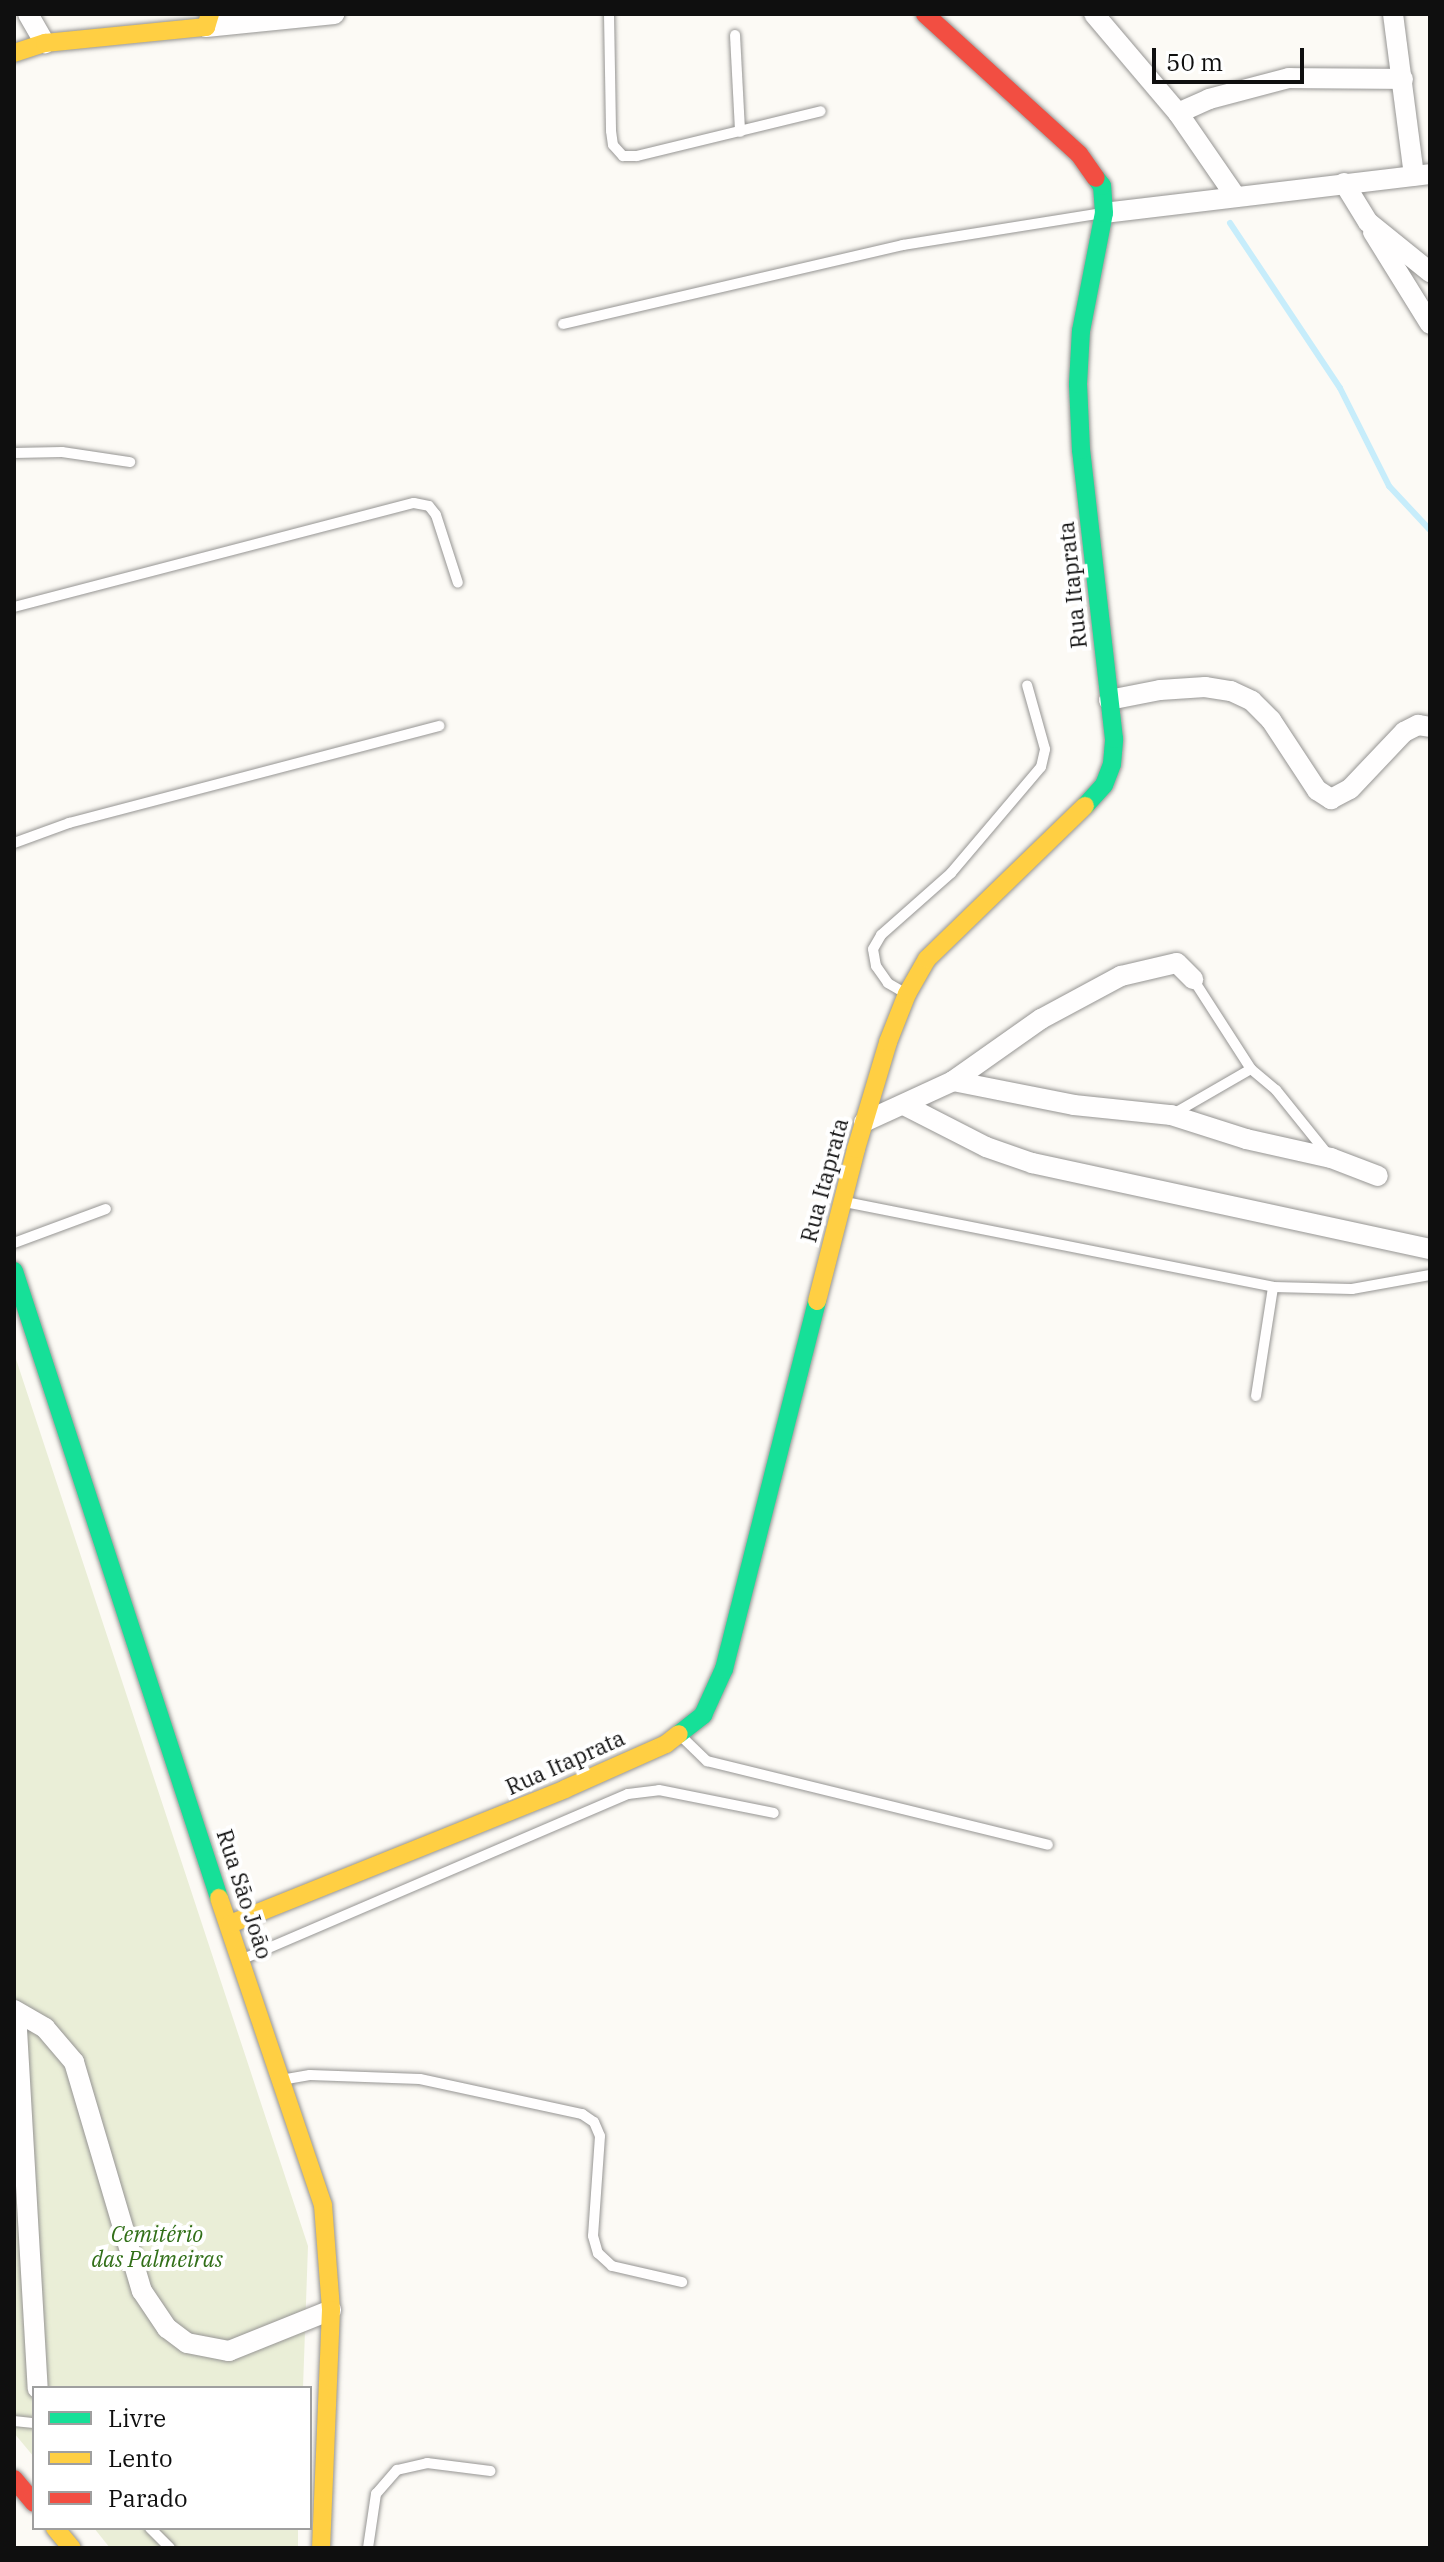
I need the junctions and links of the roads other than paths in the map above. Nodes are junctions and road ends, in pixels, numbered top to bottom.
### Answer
1 (28, 14) edge
2 (334, 14) edge
3 (609, 14) edge
4 (925, 14) edge
5 (1094, 14) edge
6 (1393, 14) edge
7 (208, 20) edge
8 (735, 35) dead end
9 (45, 43) junction
10 (14, 53) edge
11 (1403, 79) junction
12 (821, 111) dead end
13 (1178, 113) junction
14 (740, 132) junction
15 (1422, 175) edge
16 (1344, 183) junction
17 (1236, 197) junction
18 (1104, 213) junction
19 (1368, 222) junction
20 (1430, 272) edge
21 (563, 324) dead end
22 (1430, 324) edge
23 (14, 453) edge
24 (130, 462) dead end
25 (458, 583) dead end
26 (14, 607) edge
27 (1027, 685) dead end
28 (1109, 700) junction
29 (439, 726) dead end
30 (1430, 727) edge
31 (14, 843) edge
32 (1193, 979) joint
33 (907, 994) junction
34 (1251, 1069) junction
35 (953, 1081) junction
36 (904, 1105) junction
37 (1171, 1115) junction
38 (864, 1122) junction
39 (1331, 1158) junction
40 (1378, 1176) dead end
41 (843, 1202) junction
42 (106, 1209) dead end
43 (14, 1243) edge
44 (1430, 1249) edge
45 (14, 1271) edge
46 (1430, 1275) edge
47 (1273, 1287) junction
48 (1256, 1396) dead end
49 (681, 1735) junction
50 (774, 1813) dead end
51 (1048, 1845) dead end
52 (230, 1924) junction
53 (241, 1960) junction
54 (15, 2011) edge
55 (279, 2080) junction
56 (682, 2282) dead end
57 (331, 2310) junction
58 (38, 2386) edge
59 (490, 2471) dead end
60 (14, 2479) edge
61 (32, 2501) edge
62 (57, 2530) edge
63 (152, 2530) edge
64 (72, 2548) edge
65 (170, 2548) edge
66 (321, 2548) edge
67 (368, 2548) edge

1 - 9 street
2 - 7 street
3 - 14 lane
4 - 18 street
5 - 13 street
6 - 11 street
7 - 9 street
8 - 14 lane
9 - 10 street
11 - 13 street
11 - 15 street
12 - 14 lane
13 - 17 street
15 - 16 street
16 - 17 street
16 - 19 street
17 - 18 street
18 - 21 lane
18 - 28 street, Rua Itaprata
19 - 20 street
19 - 22 street
23 - 24 lane
25 - 26 lane
27 - 33 lane
28 - 30 street
28 - 33 street, Rua Itaprata
29 - 31 lane
32 - 34 lane
32 - 35 street
33 - 38 street, Rua Itaprata
34 - 37 lane
34 - 39 lane
35 - 36 street
35 - 37 street
36 - 38 street
36 - 44 street
37 - 39 street
38 - 41 street, Rua Itaprata
39 - 40 street
41 - 47 lane
41 - 49 street, Rua Itaprata
42 - 43 lane
45 - 52 street, Rua São João
46 - 47 lane
47 - 48 lane
49 - 51 lane
49 - 52 street, Rua Itaprata
50 - 53 lane
52 - 53 street, Rua São João
53 - 55 street, Rua São João
54 - 57 street
54 - 58 street
55 - 56 lane
55 - 57 street, Rua São João
57 - 66 street, Rua São João
59 - 67 lane
60 - 61 street
62 - 64 street
63 - 65 lane

